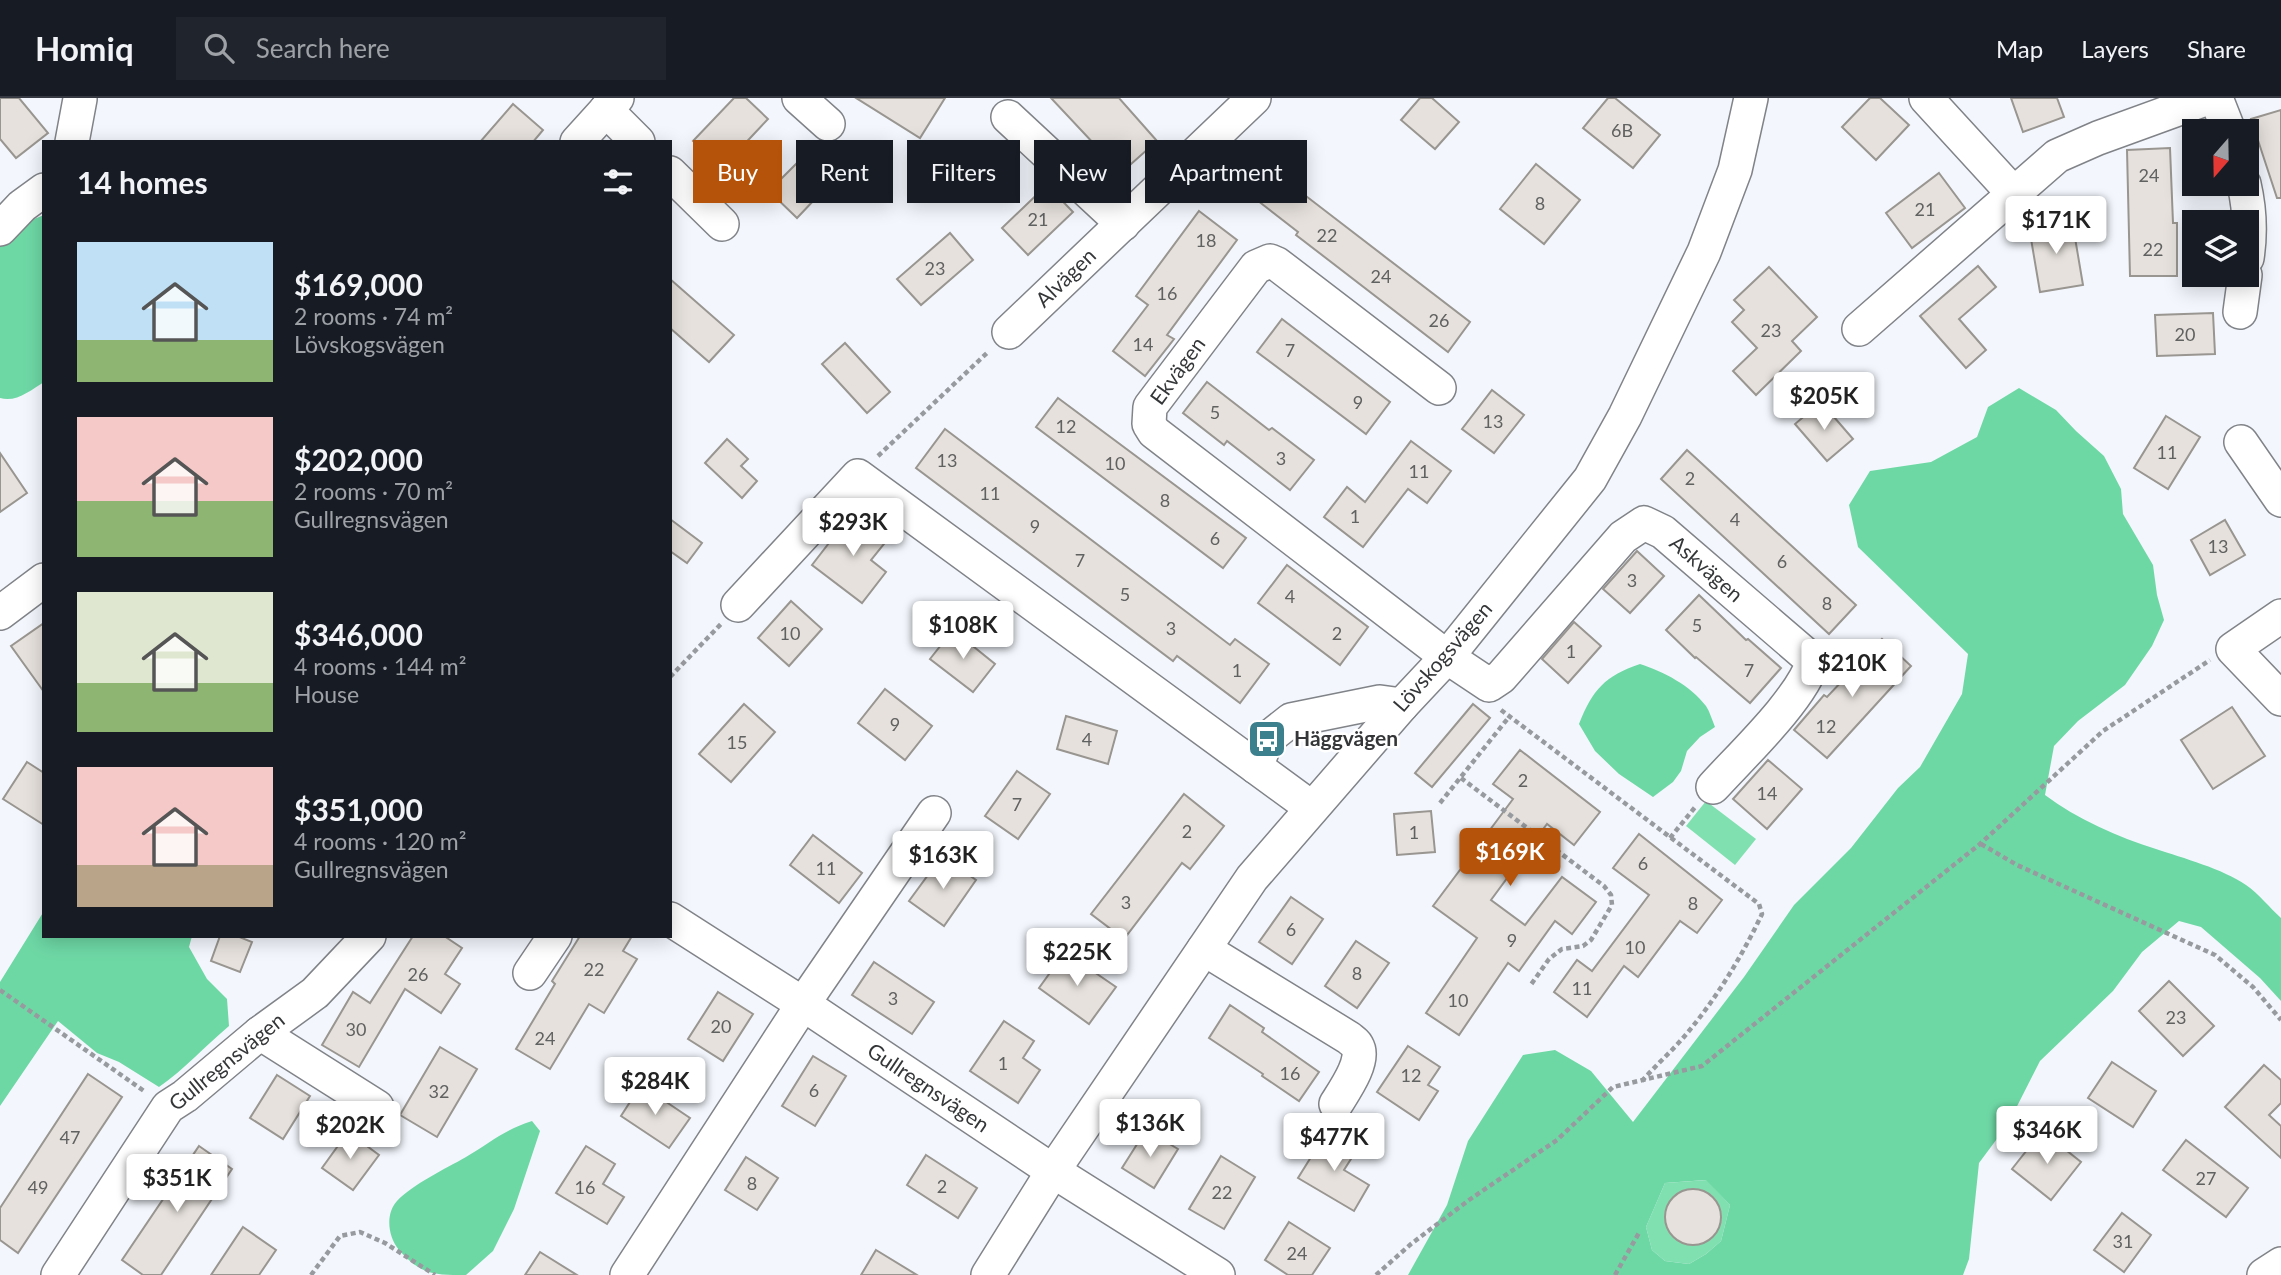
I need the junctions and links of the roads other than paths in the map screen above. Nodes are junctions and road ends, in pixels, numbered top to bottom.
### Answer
1 (799, 98) edge
2 (1254, 98) edge
3 (1751, 98) edge
4 (1926, 98) edge
5 (2208, 98) edge
6 (2216, 98) edge
7 (80, 99) edge
8 (611, 104) edge
9 (1008, 117) dead end
10 (2224, 119) edge
11 (828, 124) dead end
12 (72, 140) edge
13 (579, 140) edge
14 (637, 140) edge
15 (672, 175) edge
16 (42, 191) edge
17 (2014, 194) junction
18 (722, 224) dead end
19 (1123, 224) junction
20 (0, 229) edge
21 (2243, 287) edge
22 (2239, 312) dead end
23 (1859, 329) dead end
24 (1009, 332) road end
25 (1438, 388) dead end
26 (2241, 442) dead end
27 (2281, 500) edge
28 (42, 582) edge
29 (738, 605) road end
30 (0, 613) edge
31 (2281, 616) edge
32 (1447, 657) junction
33 (2281, 699) edge
34 (1402, 705) junction
35 (1256, 767) junction
36 (1713, 787) road end
37 (1312, 808) junction
38 (934, 813) dead end
39 (672, 920) edge
40 (367, 938) edge
41 (554, 938) edge
42 (1204, 949) junction
43 (530, 973) dead end
44 (803, 1004) junction
45 (260, 1033) junction
46 (1336, 1104) dead end
47 (377, 1107) dead end
48 (1053, 1171) junction
49 (58, 1275) edge
50 (627, 1275) edge
51 (988, 1275) edge
52 (1218, 1275) edge

1 - 11 street
2 - 19 street, Alvägen
3 - 32 street, Lövskogsvägen
4 - 17 street
5 - 17 street
6 - 10 street
7 - 12 street
8 - 13 street
8 - 14 street
9 - 19 street
15 - 18 street
16 - 20 street
17 - 23 street
19 - 24 street, Alvägen
21 - 22 street
25 - 32 street, Ekvägen
26 - 27 street
28 - 30 street
29 - 35 street
31 - 33 street
32 - 34 street, Lövskogsvägen
32 - 36 street, Askvägen
34 - 35 street
34 - 37 street, Lövskogsvägen
35 - 37 street
37 - 42 street, Lövskogsvägen
38 - 44 street
39 - 44 street, Gullregnsvägen
40 - 45 street, Gullregnsvägen
41 - 43 street
42 - 46 street
42 - 48 street, Lövskogsvägen
44 - 48 street, Gullregnsvägen
44 - 50 street
45 - 47 street
45 - 49 street, Gullregnsvägen
48 - 51 street, Lövskogsvägen
48 - 52 street

